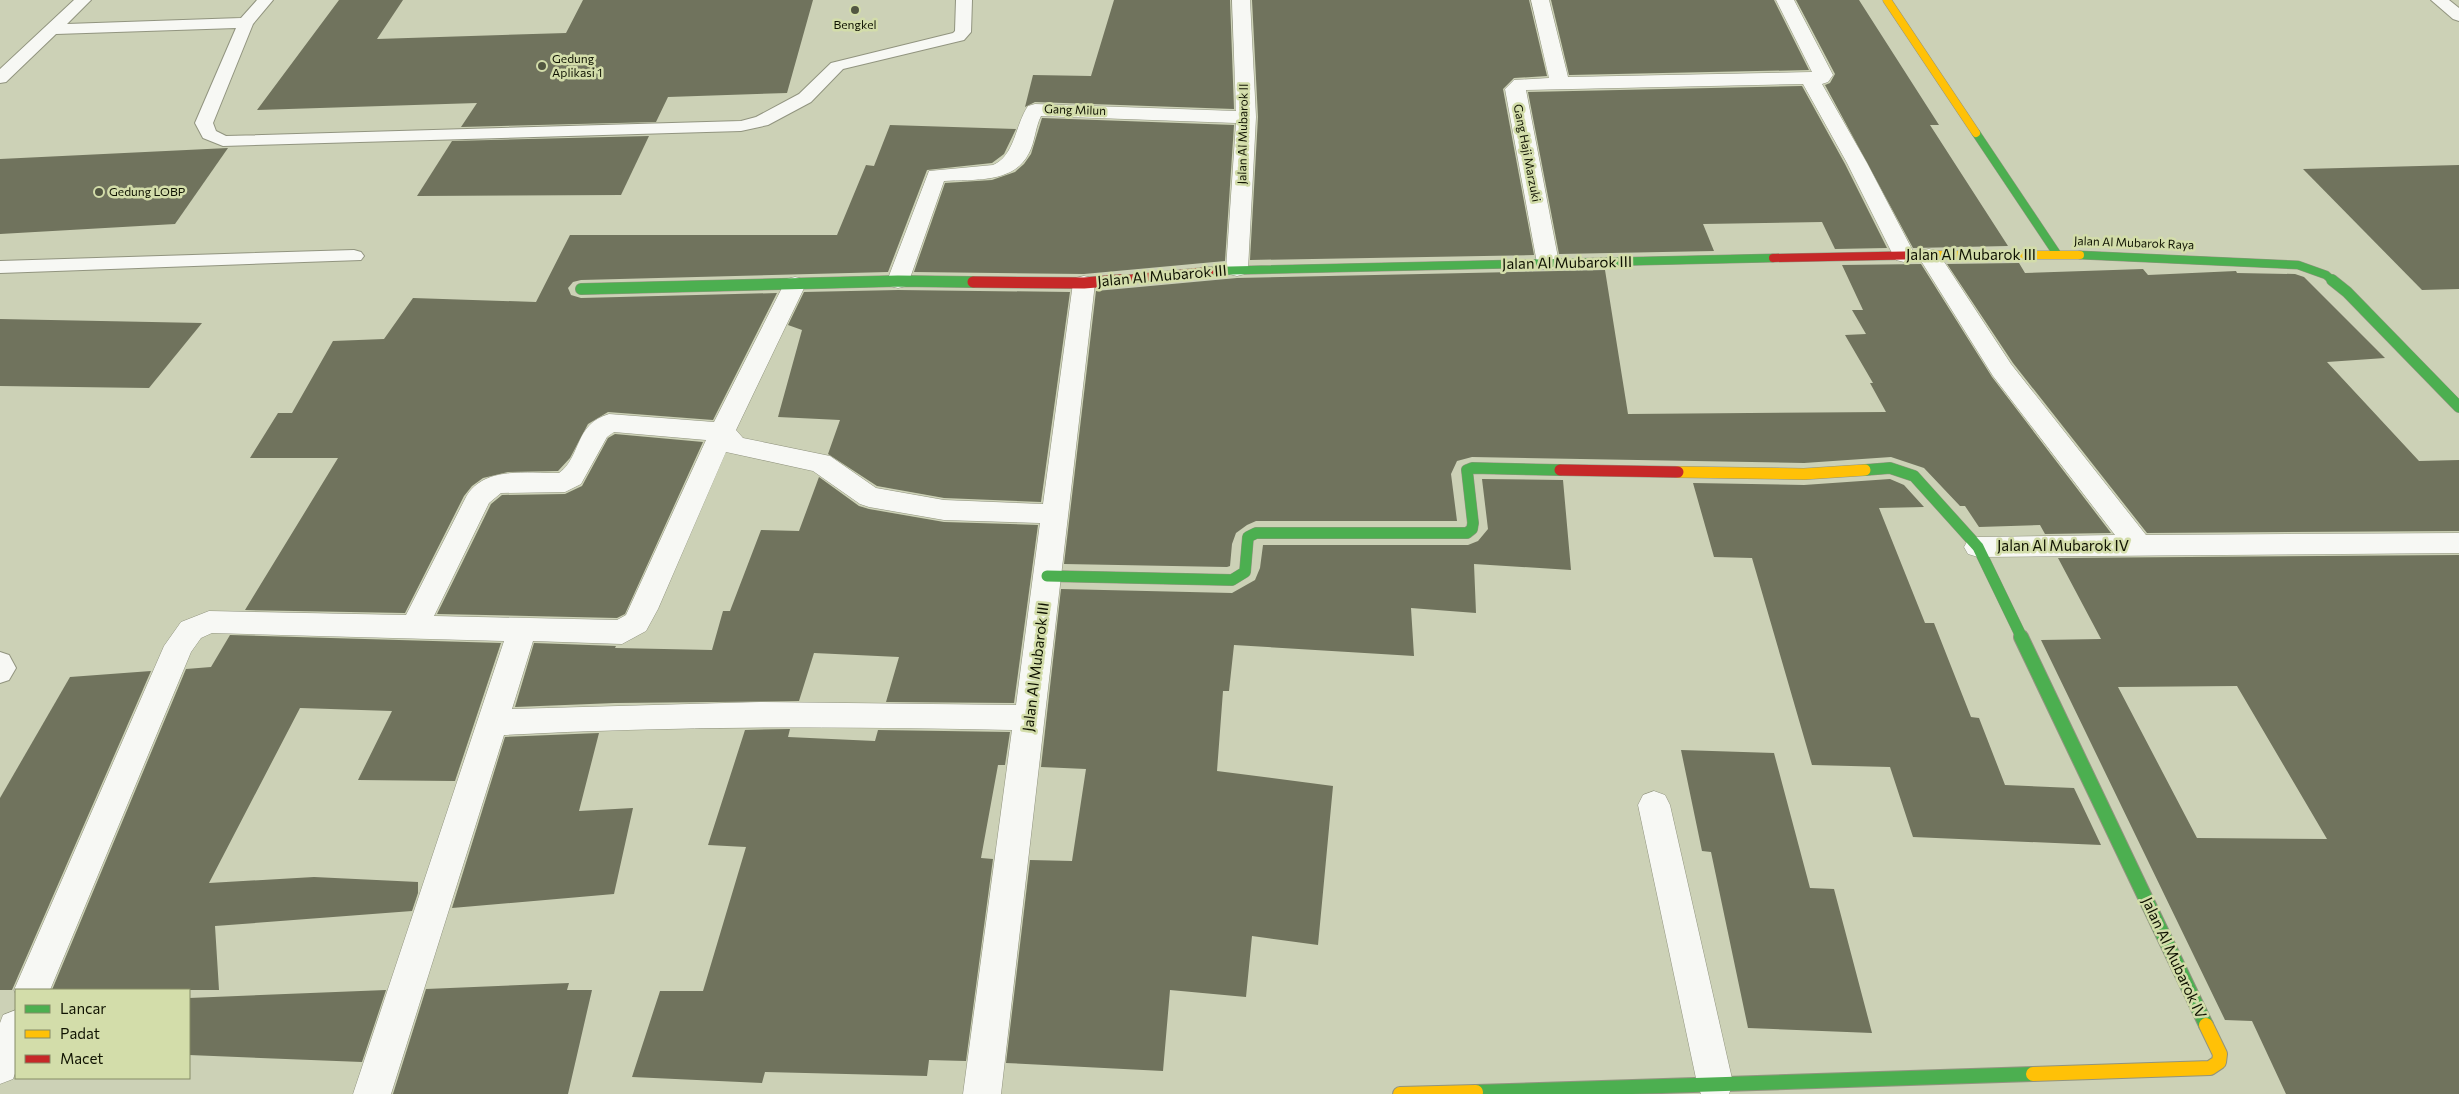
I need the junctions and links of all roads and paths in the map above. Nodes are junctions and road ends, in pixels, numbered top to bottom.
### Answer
1 (83, 0) edge
2 (264, 0) edge
3 (964, 0) edge
4 (1241, 0) edge
5 (1540, 0) edge
6 (1785, 0) edge
7 (1887, 0) edge
8 (2439, 0) edge
9 (2459, 16) edge
10 (246, 23) junction
11 (52, 29) junction
12 (0, 78) edge
13 (1809, 78) junction
14 (1560, 84) junction
15 (1246, 117) junction
16 (2057, 254) junction
17 (354, 256) dead end
18 (1904, 256) junction
19 (1929, 256) junction
20 (1548, 263) junction
21 (0, 267) edge
22 (1237, 269) junction
23 (898, 280) junction
24 (1084, 283) junction
25 (795, 284) junction
26 (581, 289) dead end
27 (2459, 407) edge
28 (722, 432) junction
29 (1055, 514) junction
30 (2459, 543) edge
31 (2138, 545) junction
32 (1978, 547) junction
33 (1047, 576) junction
34 (415, 626) junction
35 (522, 631) junction
36 (0, 662) edge
37 (0, 673) edge
38 (1029, 718) junction
39 (491, 723) junction
40 (1654, 805) dead end
41 (32, 989) edge
42 (15, 1030) edge
43 (0, 1066) edge
44 (1715, 1083) junction
45 (1596, 1091) edge
46 (372, 1094) edge
47 (982, 1094) edge
48 (1400, 1094) edge

1 - 11 lane
2 - 10 lane
3 - 10 lane
4 - 15 street, Jalan Al Mubarok II
5 - 14 street
6 - 13 street
7 - 16 street, Jalan Al Mubarok Raya
8 - 9 lane
10 - 11 lane
11 - 12 lane
13 - 14 street
13 - 18 street
14 - 20 street, Gang Haji Marzuki
15 - 22 street, Jalan Al Mubarok II
15 - 23 street, Gang Milun
16 - 19 street, Jalan Al Mubarok III
16 - 27 street, Jalan Al Mubarok Raya
17 - 21 lane
18 - 19 street, Jalan Al Mubarok III
18 - 20 street, Jalan Al Mubarok III
19 - 31 street
20 - 22 street, Jalan Al Mubarok III
22 - 24 street, Jalan Al Mubarok III
23 - 24 street
23 - 25 street
24 - 29 street, Jalan Al Mubarok III
25 - 26 street
25 - 28 street
28 - 29 street
28 - 34 street
28 - 35 street
29 - 33 street, Jalan Al Mubarok III
30 - 31 street, Jalan Al Mubarok IV
31 - 32 street, Jalan Al Mubarok IV
32 - 33 street
32 - 44 street, Jalan Al Mubarok IV
33 - 38 street, Jalan Al Mubarok III
34 - 35 street
34 - 41 street
35 - 39 street
36 - 37 lane
38 - 39 street
38 - 47 street, Jalan Al Mubarok III
39 - 46 street
40 - 44 street
42 - 43 street
44 - 45 street, Jalan Al Mubarok IV
45 - 48 street, Jalan Al Mubarok IV

